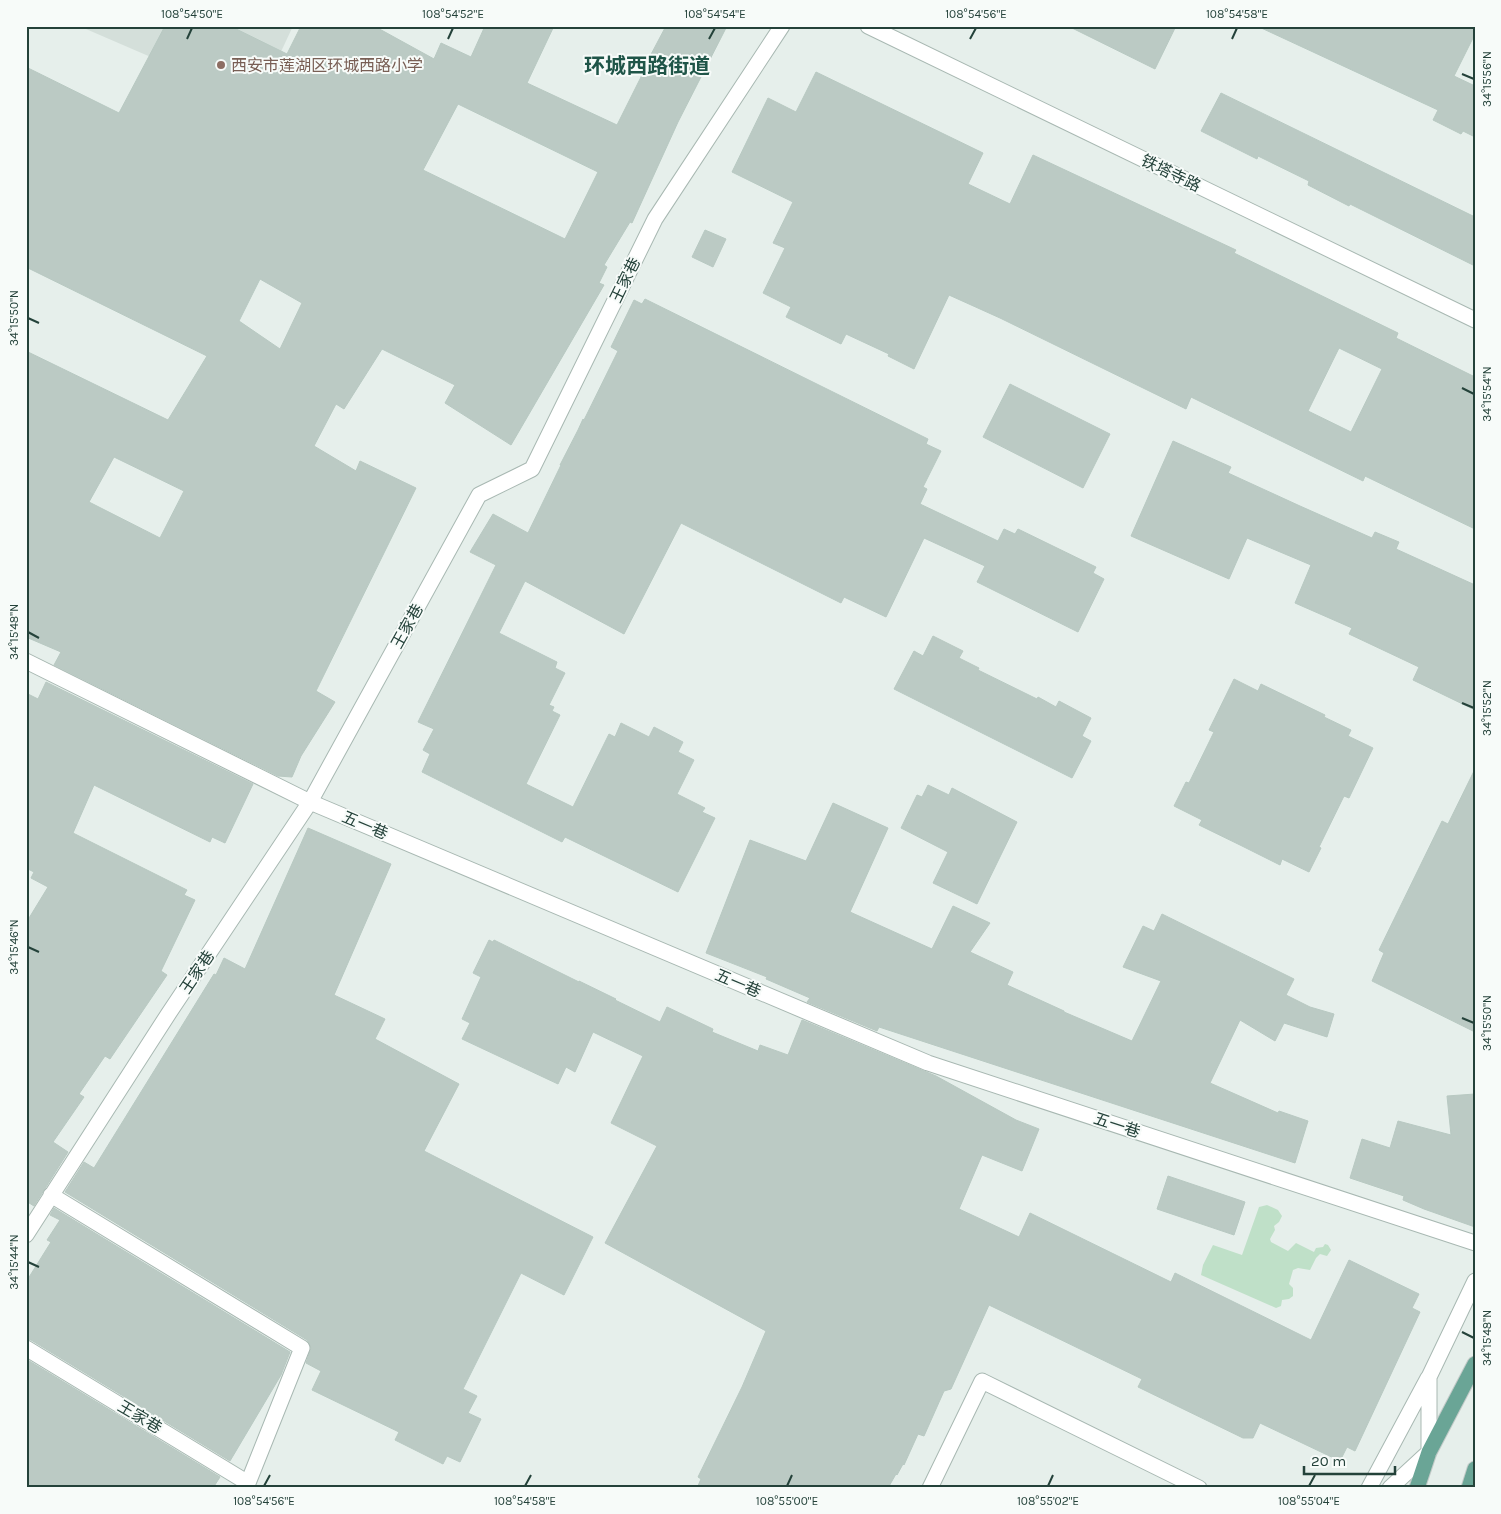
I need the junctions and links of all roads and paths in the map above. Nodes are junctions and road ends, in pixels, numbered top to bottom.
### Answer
1 (782, 26) edge
2 (868, 26) edge
3 (1475, 320) edge
4 (26, 660) edge
5 (310, 802) junction
6 (52, 1195) junction
7 (26, 1234) edge
8 (1475, 1243) edge
9 (1475, 1281) edge
10 (26, 1348) edge
11 (1475, 1364) edge
12 (1428, 1377) junction
13 (1429, 1452) junction
14 (1475, 1469) edge
15 (246, 1485) edge
16 (930, 1488) edge
17 (1199, 1488) edge
18 (1369, 1488) edge
19 (1390, 1488) edge
20 (1417, 1488) edge
21 (1469, 1488) edge

1 - 5 street, 王家巷
2 - 3 street, 铁塔寺路
4 - 5 street, 五一巷
5 - 6 street, 王家巷
5 - 8 street, 五一巷
6 - 7 street, 王家巷
6 - 15 street
9 - 12 street
10 - 15 street, 王家巷
11 - 13 main road
12 - 13 street
12 - 18 street
13 - 19 street
13 - 20 main road
14 - 21 main road
16 - 17 street

